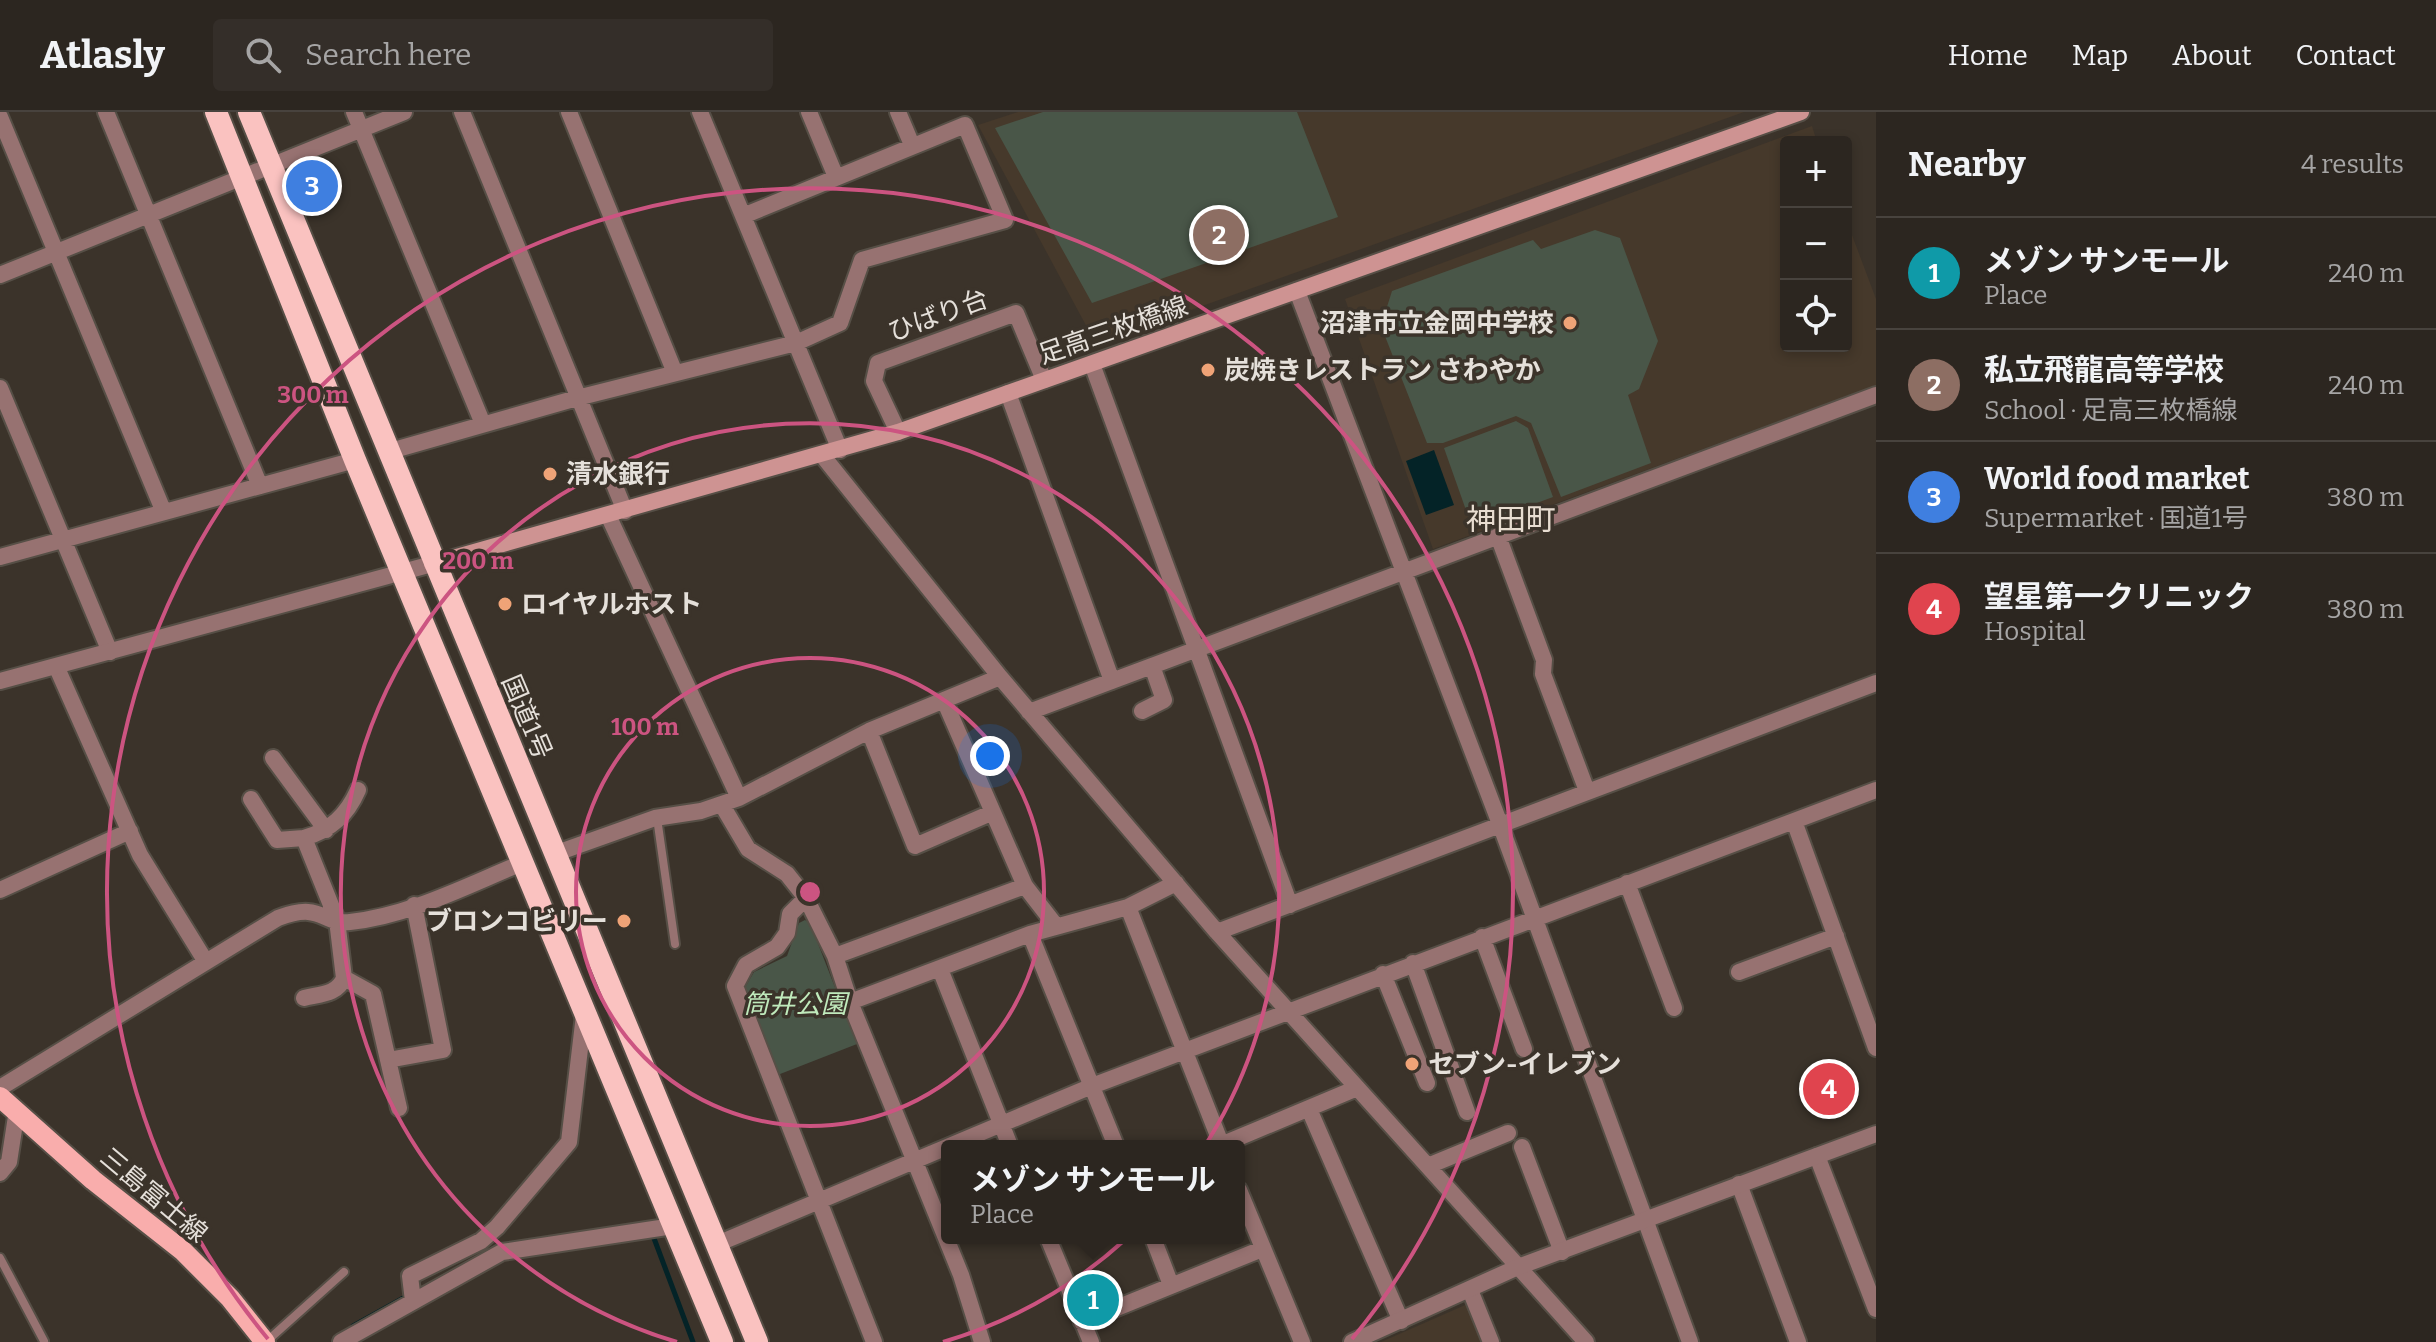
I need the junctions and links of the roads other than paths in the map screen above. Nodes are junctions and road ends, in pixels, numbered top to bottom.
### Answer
1 (106, 112) edge
2 (216, 112) edge
3 (249, 112) edge
4 (354, 112) edge
5 (404, 112) edge
6 (462, 112) edge
7 (569, 112) edge
8 (700, 112) edge
9 (809, 112) edge
10 (898, 112) edge
11 (1798, 112) edge
12 (0, 117) edge
13 (361, 129) junction
14 (912, 145) junction
15 (271, 165) junction
16 (243, 176) junction
17 (836, 177) junction
18 (149, 215) junction
19 (743, 216) junction
20 (55, 253) junction
21 (0, 275) edge
22 (1297, 291) junction
23 (796, 343) junction
24 (1092, 364) junction
25 (675, 373) junction
26 (1044, 380) junction
27 (0, 388) edge
28 (1008, 393) junction
29 (1876, 395) edge
30 (577, 398) junction
31 (483, 424) junction
32 (898, 432) junction
33 (840, 450) junction
34 (387, 452) junction
35 (822, 455) junction
36 (355, 460) junction
37 (260, 486) junction
38 (163, 510) junction
39 (616, 513) junction
40 (1498, 536) junction
41 (63, 538) junction
42 (0, 557) edge
43 (432, 564) junction
44 (403, 571) junction
45 (1403, 572) junction
46 (1197, 650) junction
47 (110, 652) junction
48 (1152, 666) junction
49 (57, 668) junction
50 (1000, 677) junction
51 (0, 681) edge
52 (1112, 681) junction
53 (1876, 683) edge
54 (944, 700) junction
55 (1142, 711) dead end
56 (1029, 712) junction
57 (869, 731) junction
58 (273, 758) dead end
59 (358, 790) dead end
60 (1876, 790) edge
61 (1587, 791) junction
62 (739, 798) junction
63 (251, 799) dead end
64 (722, 805) junction
65 (991, 813) junction
66 (657, 818) junction
67 (1794, 821) junction
68 (1500, 824) junction
69 (326, 830) junction
70 (130, 831) junction
71 (304, 838) junction
72 (554, 854) junction
73 (522, 863) junction
74 (1176, 883) junction
75 (1627, 883) junction
76 (1025, 886) junction
77 (0, 890) edge
78 (806, 898) junction
79 (414, 905) junction
80 (1290, 905) junction
81 (1128, 907) junction
82 (1533, 918) junction
83 (337, 920) junction
84 (1056, 926) junction
85 (1217, 932) junction
86 (1030, 934) junction
87 (1836, 936) junction
88 (1482, 937) junction
89 (675, 944) dead end
90 (835, 956) junction
91 (206, 962) junction
92 (1413, 963) junction
93 (940, 969) junction
94 (1739, 972) dead end
95 (1383, 974) junction
96 (344, 978) junction
97 (304, 998) dead end
98 (850, 1002) junction
99 (1674, 1008) dead end
100 (585, 1011) junction
101 (1288, 1011) junction
102 (1876, 1048) edge
103 (1524, 1049) dead end
104 (1185, 1051) junction
105 (388, 1060) junction
106 (1427, 1083) dead end
107 (1092, 1086) junction
108 (0, 1088) edge
109 (1357, 1088) junction
110 (0, 1097) edge
111 (399, 1108) dead end
112 (1309, 1109) junction
113 (17, 1110) junction
114 (1467, 1112) dead end
115 (1002, 1125) junction
116 (1508, 1133) dead end
117 (1876, 1134) edge
118 (963, 1140) edge
119 (1008, 1140) edge
120 (1114, 1140) edge
121 (1220, 1140) edge
122 (1236, 1140) edge
123 (1522, 1147) dead end
124 (941, 1148) edge
125 (1817, 1156) junction
126 (913, 1159) junction
127 (1428, 1166) junction
128 (0, 1173) edge
129 (1739, 1184) junction
130 (816, 1199) junction
131 (1245, 1205) edge
132 (1645, 1220) junction
133 (673, 1226) junction
134 (941, 1227) edge
135 (717, 1244) junction
136 (948, 1244) edge
137 (1050, 1244) edge
138 (1155, 1244) edge
139 (1262, 1249) junction
140 (1562, 1252) junction
141 (0, 1258) edge
142 (1518, 1267) junction
143 (344, 1272) dead end
144 (1171, 1285) junction
145 (1470, 1290) junction
146 (413, 1301) junction
147 (1876, 1309) edge
148 (1401, 1321) junction
149 (1082, 1322) junction
150 (44, 1341) edge
151 (266, 1342) edge
152 (341, 1342) edge
153 (722, 1342) edge
154 (757, 1342) edge
155 (874, 1342) edge
156 (982, 1342) edge
157 (1091, 1342) edge
158 (1302, 1342) edge
159 (1352, 1342) edge
160 (1491, 1342) edge
161 (1586, 1342) edge
162 (1690, 1342) edge
163 (1798, 1342) edge

1 - 18 street
2 - 16 highway
3 - 15 highway, 国道1号
4 - 13 street
5 - 13 street
6 - 30 street
7 - 25 street
8 - 19 street
9 - 17 street
10 - 14 street
11 - 22 main road, 足高三枚橋線
12 - 20 street
13 - 15 street
13 - 31 street
14 - 17 street
14 - 23 street
15 - 16 street
15 - 34 highway, 国道1号
16 - 18 street
16 - 36 highway
17 - 19 street
18 - 20 street
18 - 37 street
19 - 23 street
20 - 21 street
20 - 38 street
22 - 24 main road, 足高三枚橋線
22 - 45 street
23 - 25 street
23 - 33 street
24 - 26 main road, 足高三枚橋線
24 - 46 street
25 - 30 street
26 - 28 main road, 足高三枚橋線
26 - 32 street, ひばり台
27 - 41 street
28 - 32 main road, 足高三枚橋線
28 - 52 street
29 - 40 street
30 - 31 street
30 - 39 street
31 - 34 street
32 - 33 main road, 足高三枚橋線
33 - 35 main road, 足高三枚橋線
34 - 43 highway, 国道1号
35 - 39 main road, 足高三枚橋線
35 - 50 street
36 - 37 street
36 - 44 highway
37 - 38 street
38 - 41 street
39 - 43 main road, 足高三枚橋線
39 - 62 street
40 - 45 street
40 - 61 street
41 - 42 street
41 - 47 street
43 - 44 street
43 - 72 highway, 国道1号
44 - 47 street
44 - 73 highway
45 - 46 street
45 - 68 street
46 - 48 street
46 - 80 street
47 - 49 street
48 - 52 street
48 - 55 street
49 - 51 street
49 - 70 street
50 - 54 street
50 - 56 street
52 - 56 street
53 - 61 street
54 - 57 street
54 - 65 street
56 - 74 street
57 - 62 street
57 - 65 street
58 - 69 street
59 - 69 street
60 - 67 street
61 - 68 street
62 - 64 street
63 - 71 street
64 - 66 street
64 - 78 street
65 - 76 street
66 - 72 street
66 - 89 lane
67 - 75 street
67 - 87 street
68 - 80 street
68 - 82 street
69 - 71 street
70 - 77 street
70 - 91 street
71 - 83 street
72 - 135 highway, 国道1号
73 - 79 street
73 - 100 highway
74 - 81 street
74 - 85 street
75 - 82 street
75 - 99 street
76 - 84 street
76 - 90 street
78 - 90 street
78 - 130 street
79 - 83 street
79 - 105 street
80 - 85 street
81 - 84 street
81 - 104 street
82 - 88 street
82 - 132 street
83 - 91 street
83 - 96 street
84 - 86 street
85 - 101 street
86 - 93 street
86 - 107 street
87 - 94 street
87 - 102 street
88 - 92 street
88 - 103 street
90 - 98 street
91 - 108 street
92 - 95 street
92 - 114 street
93 - 98 street
93 - 115 street
95 - 101 street
95 - 106 street
96 - 97 street
96 - 105 street
98 - 126 street
100 - 133 highway
100 - 146 street
101 - 104 street
101 - 109 street
104 - 107 street
104 - 121 street
105 - 111 street
107 - 115 street
107 - 120 street
109 - 112 street
109 - 127 street
110 - 113 main road, 三島富士線
112 - 122 street
112 - 148 street
113 - 128 street
113 - 151 main road, 三島富士線
115 - 118 street
115 - 119 street
116 - 127 street
117 - 125 street
123 - 140 street
124 - 126 street
125 - 129 street
125 - 147 street
126 - 130 street
126 - 134 street
127 - 142 street
129 - 132 street
129 - 163 street
130 - 135 street
130 - 155 street
131 - 139 street
132 - 140 street
132 - 162 street
133 - 146 street
133 - 153 highway
135 - 154 highway, 国道1号
136 - 156 street
137 - 149 street
138 - 144 street
139 - 144 street
139 - 158 street
140 - 142 street
141 - 150 lane
142 - 145 street
142 - 161 street
143 - 151 lane
144 - 149 street
145 - 148 street
145 - 160 street
146 - 152 street
148 - 159 street
149 - 157 street

